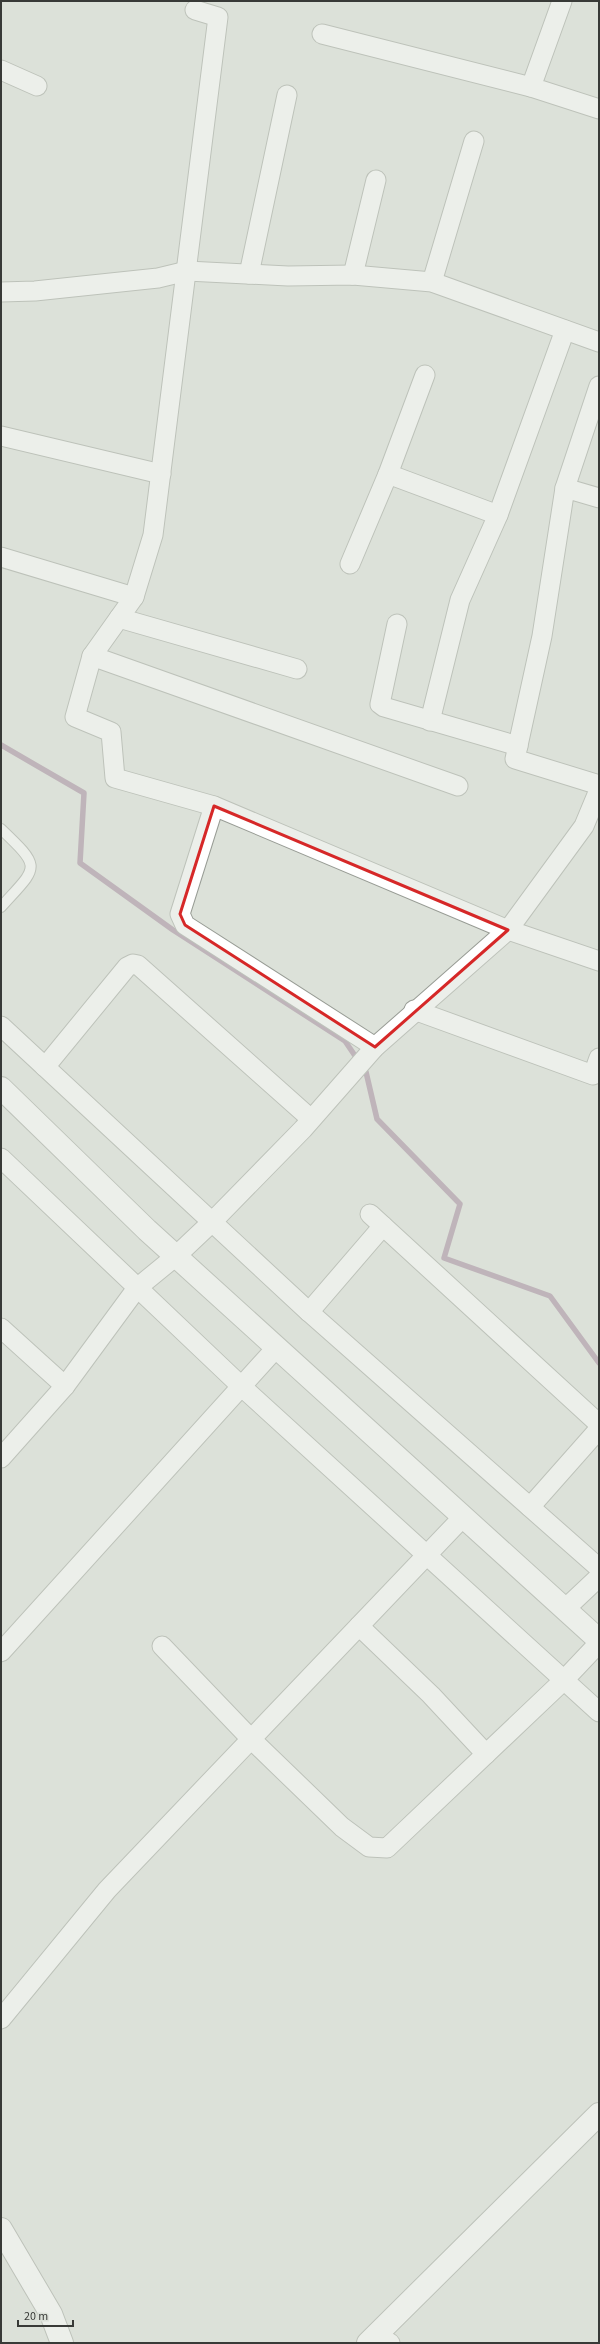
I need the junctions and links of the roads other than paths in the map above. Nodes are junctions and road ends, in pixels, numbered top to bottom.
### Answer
1 (562, 1) edge
2 (194, 10) dead end
3 (322, 34) dead end
4 (1, 70) edge
5 (37, 86) dead end
6 (531, 87) junction
7 (287, 95) dead end
8 (599, 109) edge
9 (474, 141) dead end
10 (376, 180) dead end
11 (187, 271) junction
12 (249, 274) junction
13 (353, 275) junction
14 (432, 282) junction
15 (1, 292) edge
16 (565, 330) junction
17 (599, 342) edge
18 (425, 375) dead end
19 (599, 386) edge
20 (1, 436) edge
21 (161, 474) junction
22 (388, 474) junction
23 (565, 488) junction
24 (599, 498) edge
25 (498, 515) junction
26 (1, 557) edge
27 (350, 564) dead end
28 (134, 597) junction
29 (119, 618) junction
30 (397, 624) dead end
31 (92, 656) junction
32 (297, 668) dead end
33 (430, 720) junction
34 (518, 746) junction
35 (599, 785) edge
36 (458, 786) dead end
37 (599, 790) edge
38 (214, 806) junction
39 (1, 829) edge
40 (1, 907) edge
41 (508, 930) junction
42 (599, 962) edge
43 (414, 1010) junction
44 (1, 1026) edge
45 (375, 1047) junction
46 (45, 1067) junction
47 (597, 1070) edge
48 (1, 1088) edge
49 (311, 1119) junction
50 (1, 1158) edge
51 (212, 1222) junction
52 (176, 1256) junction
53 (137, 1288) junction
54 (309, 1312) junction
55 (1, 1328) edge
56 (277, 1347) junction
57 (65, 1386) junction
58 (242, 1386) junction
59 (599, 1424) edge
60 (599, 1429) edge
61 (1, 1458) edge
62 (530, 1507) junction
63 (463, 1517) junction
64 (427, 1555) junction
65 (599, 1568) edge
66 (599, 1577) edge
67 (565, 1610) junction
68 (359, 1626) junction
69 (599, 1641) edge
70 (162, 1646) dead end
71 (1, 1652) edge
72 (564, 1680) junction
73 (599, 1712) edge
74 (251, 1739) junction
75 (486, 1754) junction
76 (1, 2019) edge
77 (599, 2114) edge
78 (1, 2229) edge
79 (378, 2341) edge
80 (62, 2343) edge

1 - 6 street
2 - 11 street
3 - 6 street
4 - 5 street
6 - 8 street
7 - 12 street
9 - 14 street
10 - 13 street
11 - 12 street
11 - 15 street
11 - 21 street
12 - 13 street
13 - 14 street
14 - 16 street
16 - 17 street
16 - 25 street
18 - 22 street
19 - 23 street
20 - 21 street
21 - 28 street
22 - 25 street
22 - 27 street
23 - 24 street
23 - 34 street
25 - 33 street
26 - 28 street
28 - 29 street
29 - 31 street
29 - 32 street
30 - 33 street
31 - 36 street
31 - 38 street
33 - 34 street
34 - 35 street
37 - 41 street
38 - 41 street
38 - 45 street
39 - 40 lane
41 - 42 street
41 - 43 street
43 - 45 street
43 - 47 street
44 - 46 street
45 - 49 street
46 - 49 street
46 - 51 street
48 - 52 main road
49 - 51 street
50 - 53 street
51 - 52 street
51 - 54 street
52 - 53 street
52 - 56 main road
53 - 57 street
53 - 58 street
54 - 59 street
54 - 62 street
55 - 57 street
56 - 58 street
56 - 63 main road
57 - 61 street
58 - 64 street
58 - 71 street
60 - 62 street
62 - 65 street
63 - 64 street
63 - 67 main road
64 - 68 street
64 - 72 street
66 - 67 street
67 - 69 main road
68 - 74 street
68 - 75 street
69 - 72 street
70 - 74 street
72 - 73 street
72 - 75 street
74 - 75 street
74 - 76 street
77 - 79 main road
78 - 80 main road

